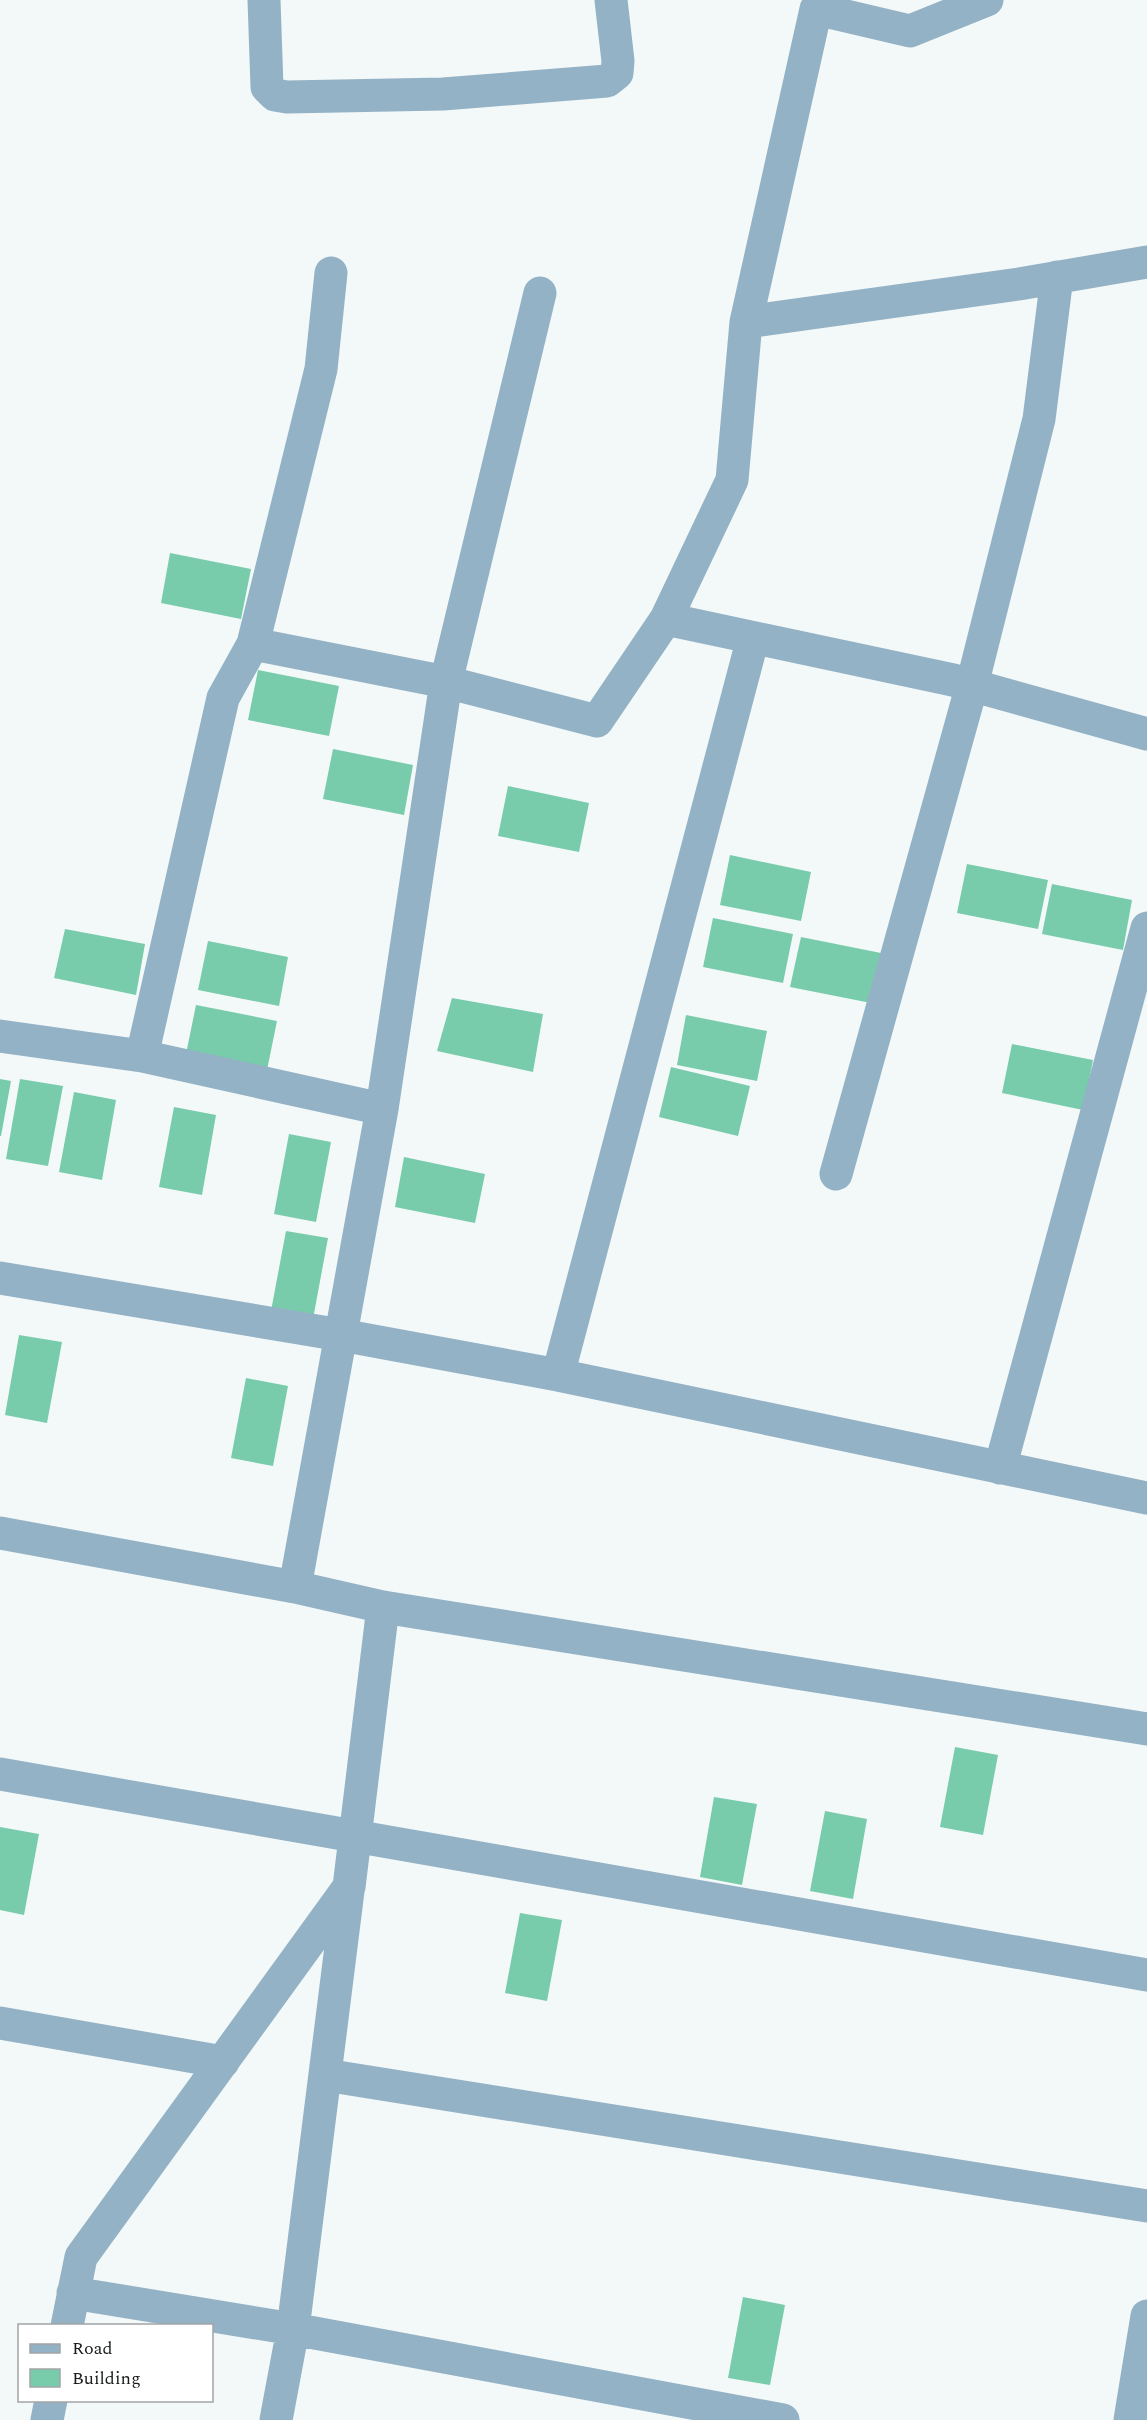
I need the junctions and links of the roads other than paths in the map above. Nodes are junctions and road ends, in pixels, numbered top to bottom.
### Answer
1 (264, 0) edge
2 (611, 0) edge
3 (987, 0) edge
4 (816, 5) edge
5 (1147, 262) edge
6 (331, 273) dead end
7 (1056, 277) junction
8 (540, 293) dead end
9 (746, 322) junction
10 (666, 620) junction
11 (753, 638) junction
12 (253, 644) junction
13 (446, 682) junction
14 (972, 685) junction
15 (1147, 734) edge
16 (1147, 928) edge
17 (0, 1036) edge
18 (142, 1056) junction
19 (382, 1109) junction
20 (836, 1174) dead end
21 (0, 1278) edge
22 (341, 1335) junction
23 (558, 1375) junction
24 (1000, 1468) junction
25 (1147, 1498) edge
26 (0, 1533) edge
27 (295, 1587) junction
28 (383, 1607) junction
29 (1147, 1729) edge
30 (0, 1774) edge
31 (355, 1837) junction
32 (349, 1887) junction
33 (1147, 1975) edge
34 (0, 2023) edge
35 (223, 2062) junction
36 (325, 2075) junction
37 (1147, 2206) edge
38 (73, 2293) junction
39 (1147, 2316) edge
40 (66, 2324) edge
41 (293, 2329) junction
42 (51, 2402) edge
43 (47, 2420) edge
44 (276, 2420) edge
45 (783, 2420) edge
46 (1130, 2420) edge

1 - 2 street
3 - 4 street
4 - 9 street
5 - 7 street
6 - 12 street
7 - 9 street
7 - 14 street
8 - 13 street
9 - 10 street
10 - 11 street
10 - 13 street
11 - 14 street
11 - 23 street
12 - 13 street
12 - 18 street
13 - 19 street
14 - 15 street
14 - 20 street
16 - 24 street
17 - 18 street
18 - 19 street
19 - 22 street
21 - 22 street
22 - 23 street
22 - 27 street
23 - 24 street
24 - 25 street
26 - 27 street
27 - 28 street
28 - 29 street
28 - 31 street
30 - 31 street
31 - 32 street
31 - 33 street
32 - 35 street
32 - 36 street
34 - 35 street
35 - 38 street
36 - 37 street
36 - 41 street
38 - 40 street
38 - 41 street
39 - 46 street
41 - 44 street
41 - 45 street
42 - 43 street

